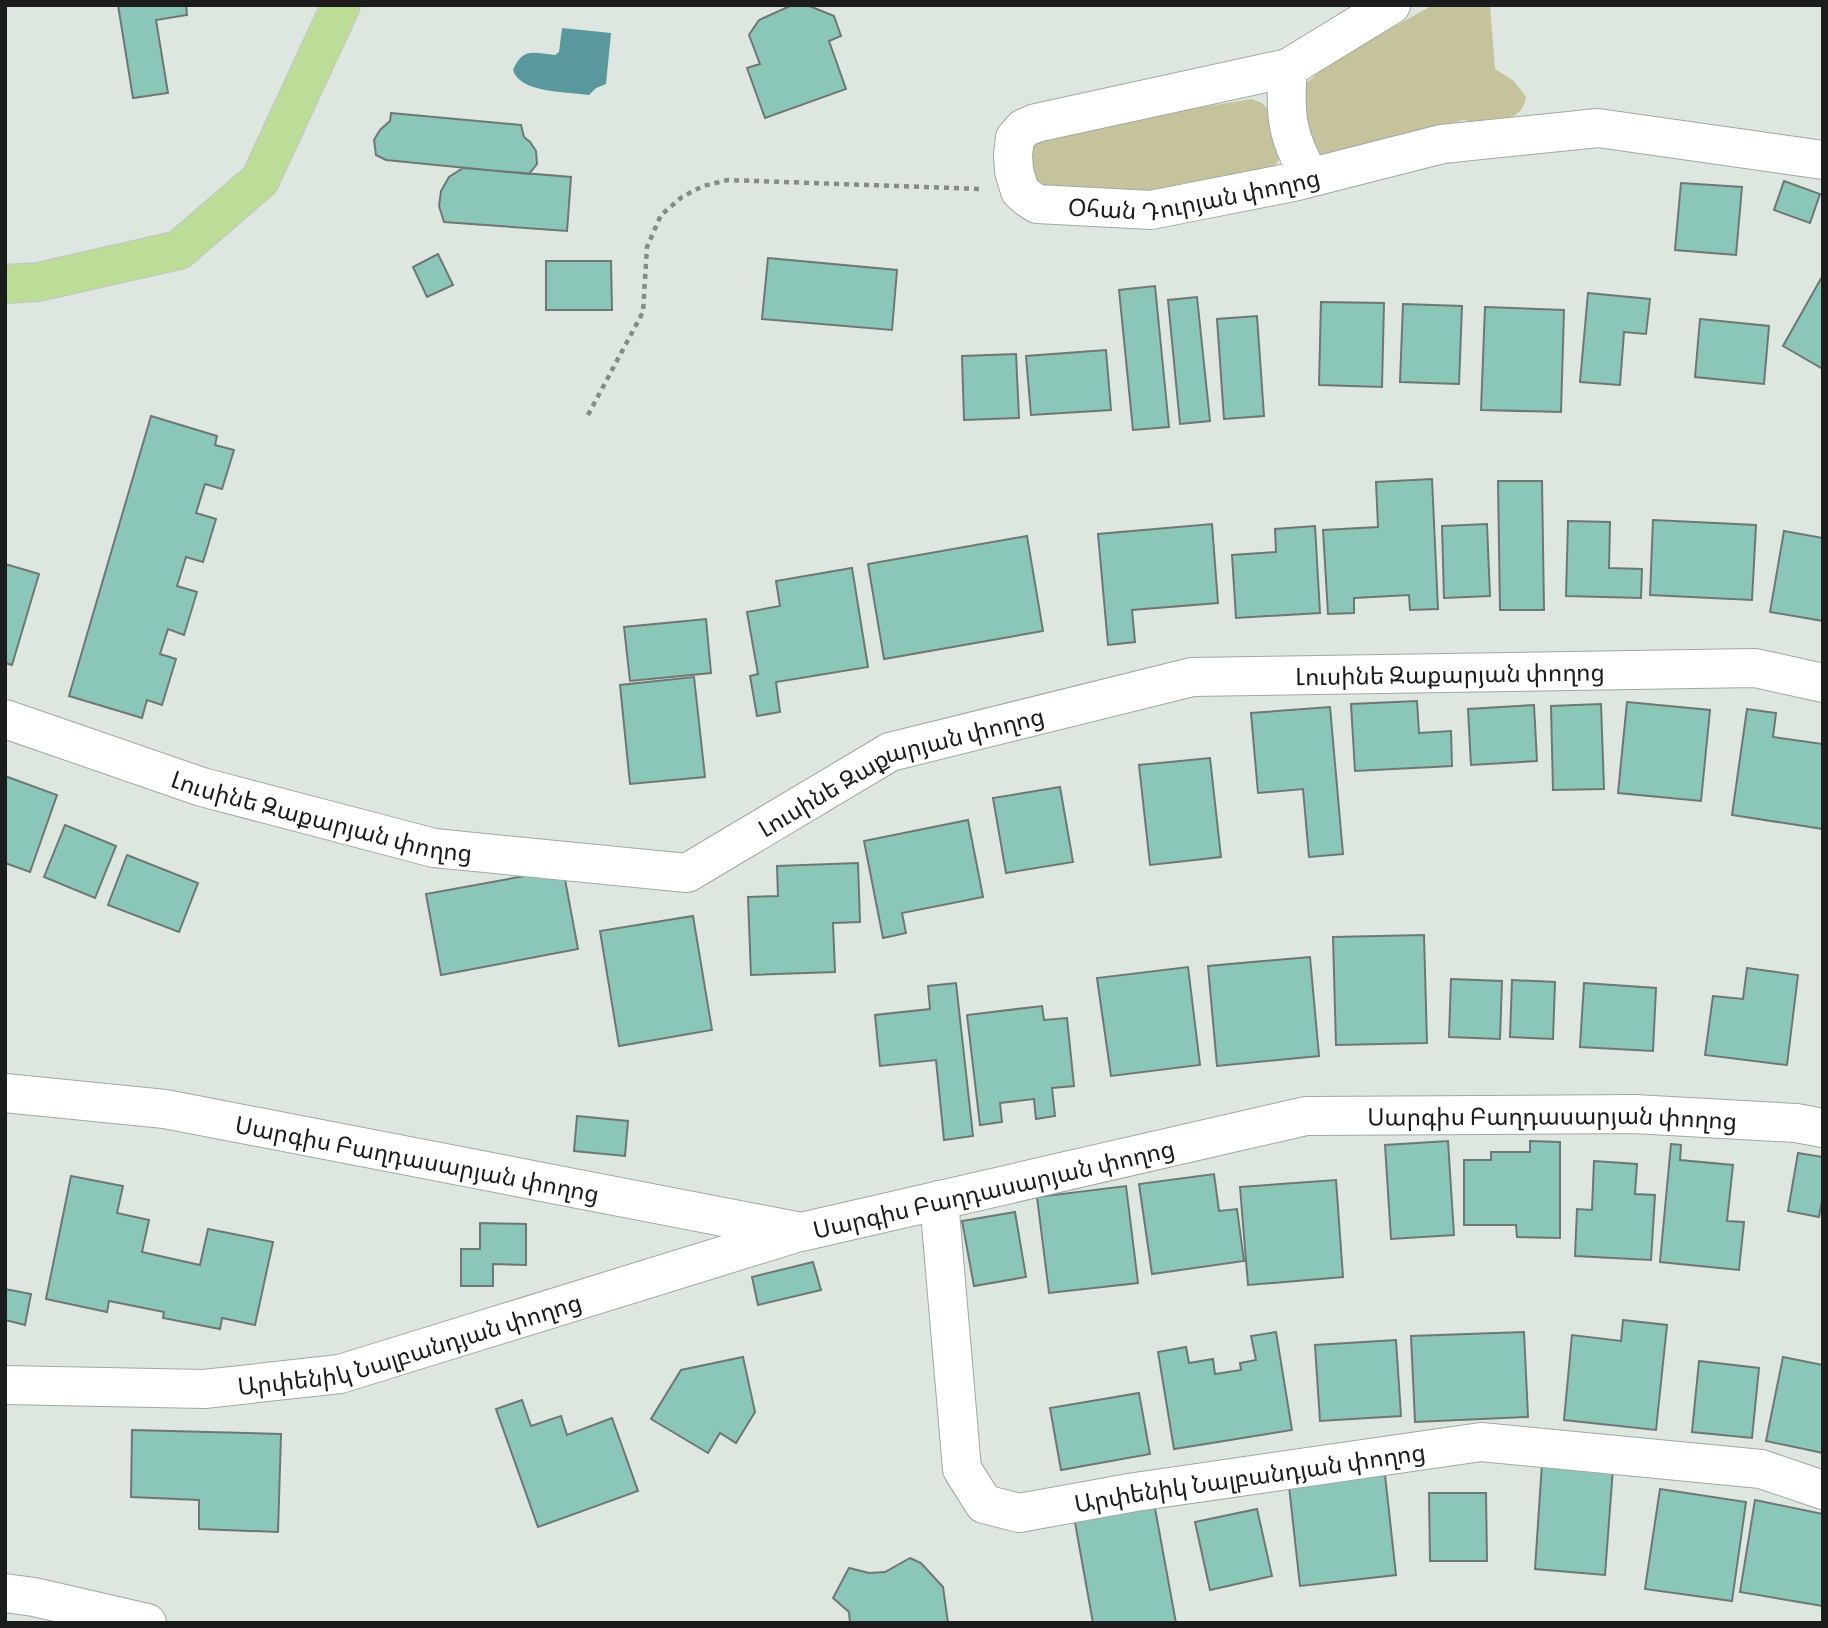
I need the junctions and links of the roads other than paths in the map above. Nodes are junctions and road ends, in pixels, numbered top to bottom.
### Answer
1 (341, 5) edge
2 (1391, 5) edge
3 (1288, 68) junction
4 (1823, 160) edge
5 (1310, 177) junction
6 (5, 284) edge
7 (1823, 683) edge
8 (5, 719) edge
9 (5, 1093) edge
10 (1823, 1128) edge
11 (939, 1200) junction
12 (801, 1232) junction
13 (5, 1385) edge
14 (1823, 1490) edge
15 (5, 1593) edge
16 (147, 1623) edge

1 - 6 main road
2 - 3 street
3 - 5 street
3 - 5 street, Օհան Դուրյան փողոց
4 - 5 street, Օհան Դուրյան փողոց
7 - 8 street, Լուսինե Զաքարյան փողոց
9 - 12 street, Սարգիս Բաղդասարյան փողոց
10 - 11 street, Սարգիս Բաղդասարյան փողոց
11 - 12 street, Սարգիս Բաղդասարյան փողոց
11 - 14 street, Արփենիկ Նալբանդյան փողոց
12 - 13 street, Արփենիկ Նալբանդյան փողոց
15 - 16 street

